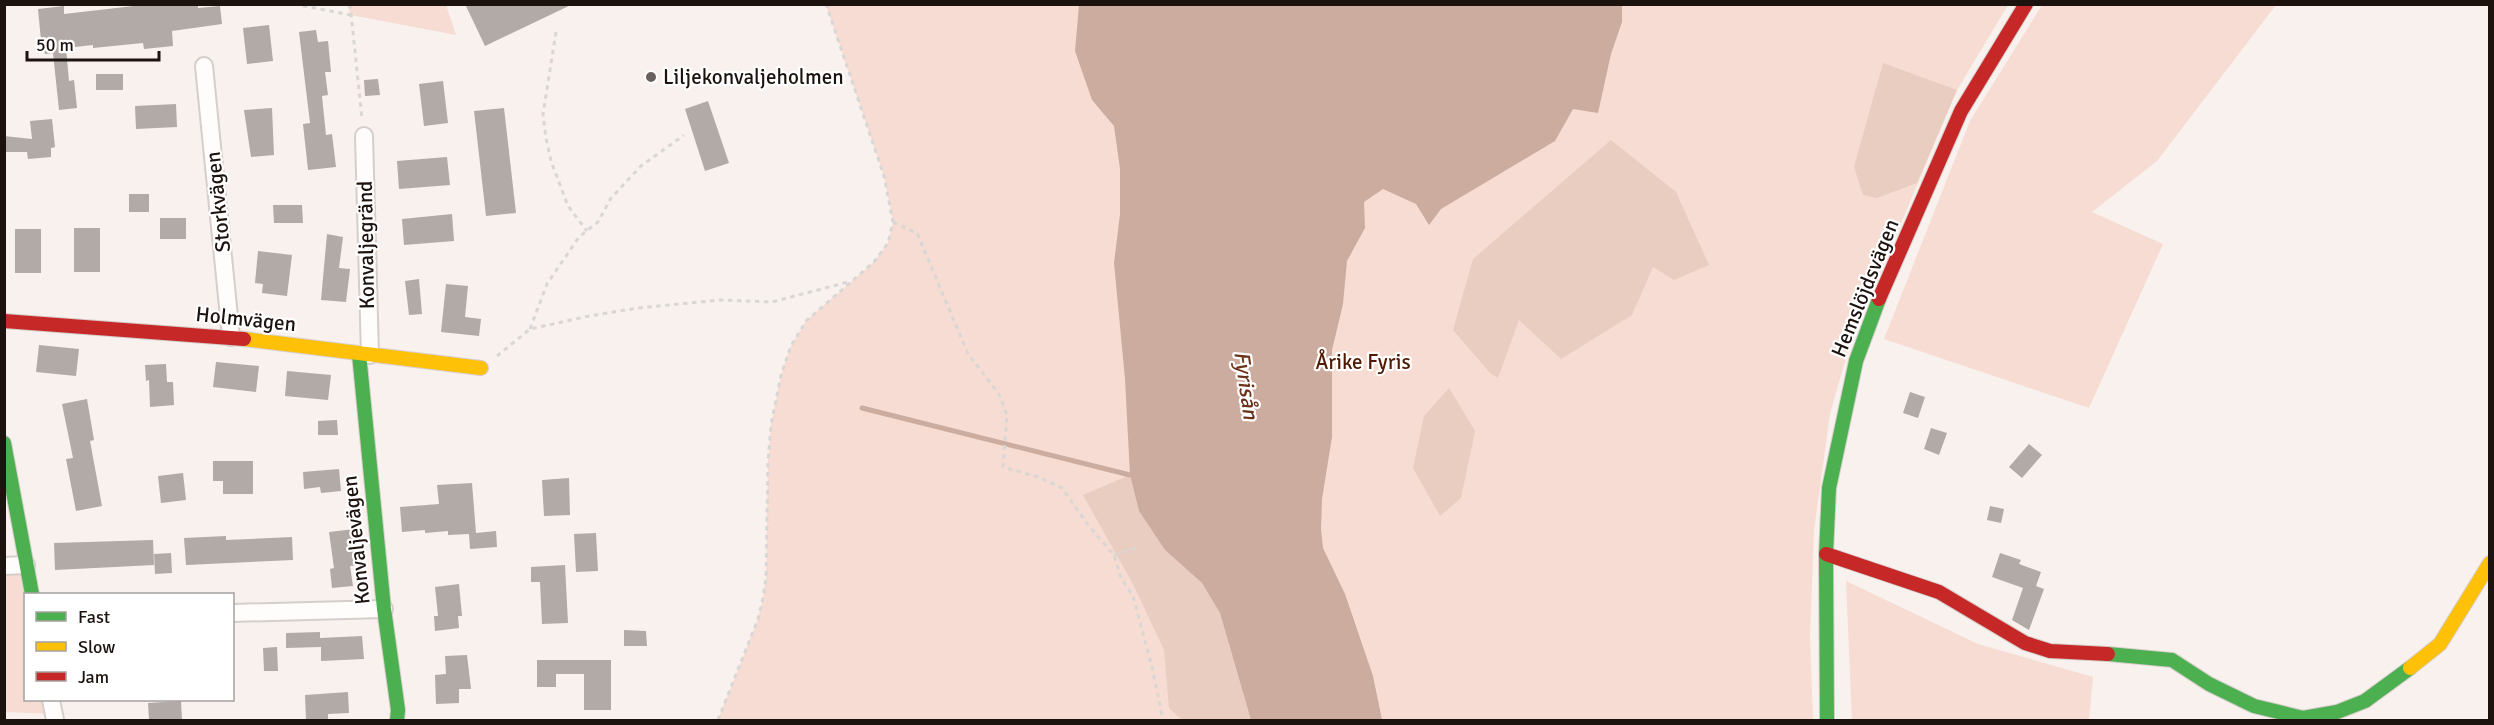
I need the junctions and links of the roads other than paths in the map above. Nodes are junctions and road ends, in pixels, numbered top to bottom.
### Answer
1 (2026, 4) edge
2 (204, 66) dead end
3 (364, 136) road end
4 (4, 321) edge
5 (231, 337) junction
6 (365, 354) junction
7 (482, 368) road end
8 (4, 443) edge
9 (1826, 554) junction
10 (2490, 563) edge
11 (26, 565) junction
12 (4, 566) edge
13 (32, 593) edge
14 (384, 609) junction
15 (234, 613) edge
16 (51, 701) edge
17 (55, 720) edge
18 (397, 720) edge
19 (1827, 720) edge

1 - 9 street, Hemslöjdsvägen
2 - 5 street, Storkvägen
3 - 6 street, Konvaljegränd
4 - 5 street, Holmvägen
5 - 6 street, Holmvägen
6 - 7 street, Holmvägen
6 - 14 street, Konvaljevägen
8 - 11 street
9 - 10 street
9 - 19 street, Hemslöjdsvägen
11 - 12 street
11 - 13 street
14 - 15 street
14 - 18 street, Konvaljevägen
16 - 17 street

